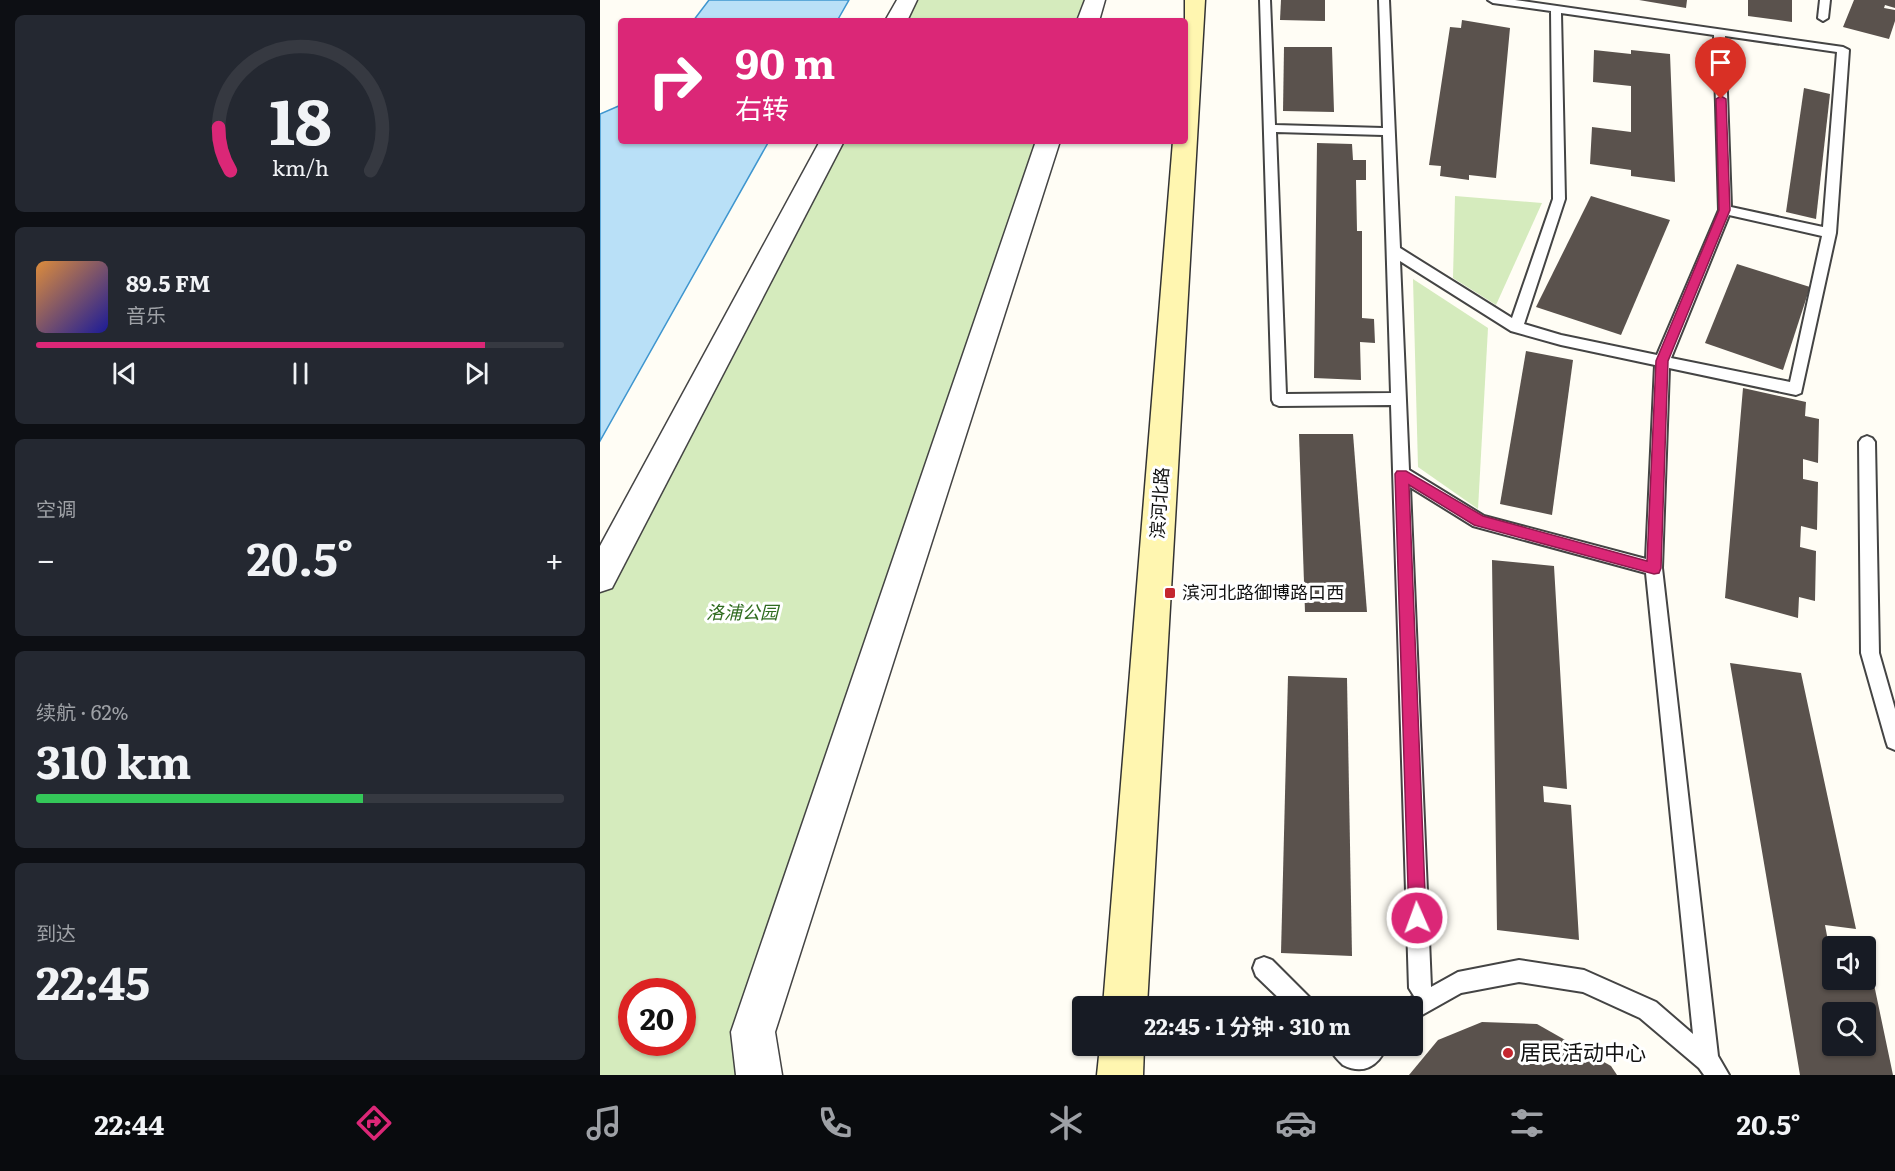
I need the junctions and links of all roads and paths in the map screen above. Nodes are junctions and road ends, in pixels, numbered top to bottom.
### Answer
1 (907, 0) edge
2 (1095, 0) edge
3 (1196, 0) edge
4 (1265, 0) edge
5 (1384, 0) edge
6 (1493, 0) edge
7 (1825, 0) edge
8 (1556, 9) junction
9 (898, 18) edge
10 (1089, 18) edge
11 (1823, 18) dead end
12 (1719, 32) junction
13 (1188, 113) edge
14 (1269, 128) junction
15 (1389, 132) junction
16 (830, 144) edge
17 (1047, 144) edge
18 (1186, 144) edge
19 (1725, 210) junction
20 (1829, 233) junction
21 (1394, 250) junction
22 (1516, 327) junction
23 (1662, 361) junction
24 (1399, 399) junction
25 (1866, 442) dead end
26 (1402, 474) junction
27 (1654, 568) junction
28 (600, 578) edge
29 (1895, 741) edge
30 (1264, 968) dead end
31 (1420, 988) dead end
32 (1126, 996) edge
33 (1292, 996) edge
34 (1423, 1003) edge
35 (1121, 1056) edge
36 (1350, 1056) edge
37 (1367, 1056) edge
38 (1712, 1068) edge
39 (759, 1075) edge
40 (1120, 1075) edge

1 - 9 street
2 - 10 street
3 - 13 main road, 滨河北路
4 - 14 lane
5 - 15 lane
6 - 8 lane
7 - 11 lane
8 - 12 lane
8 - 22 lane
12 - 19 lane
12 - 20 lane
14 - 15 lane
14 - 24 lane
15 - 21 lane
16 - 28 street
17 - 39 street
18 - 32 main road, 滨河北路
19 - 20 lane
19 - 23 lane
20 - 23 lane
21 - 22 lane
21 - 24 lane
22 - 23 lane
23 - 27 lane
24 - 26 lane
25 - 29 lane
26 - 27 lane
26 - 31 lane
27 - 38 lane
30 - 33 lane
34 - 38 lane
35 - 40 main road
36 - 37 lane

